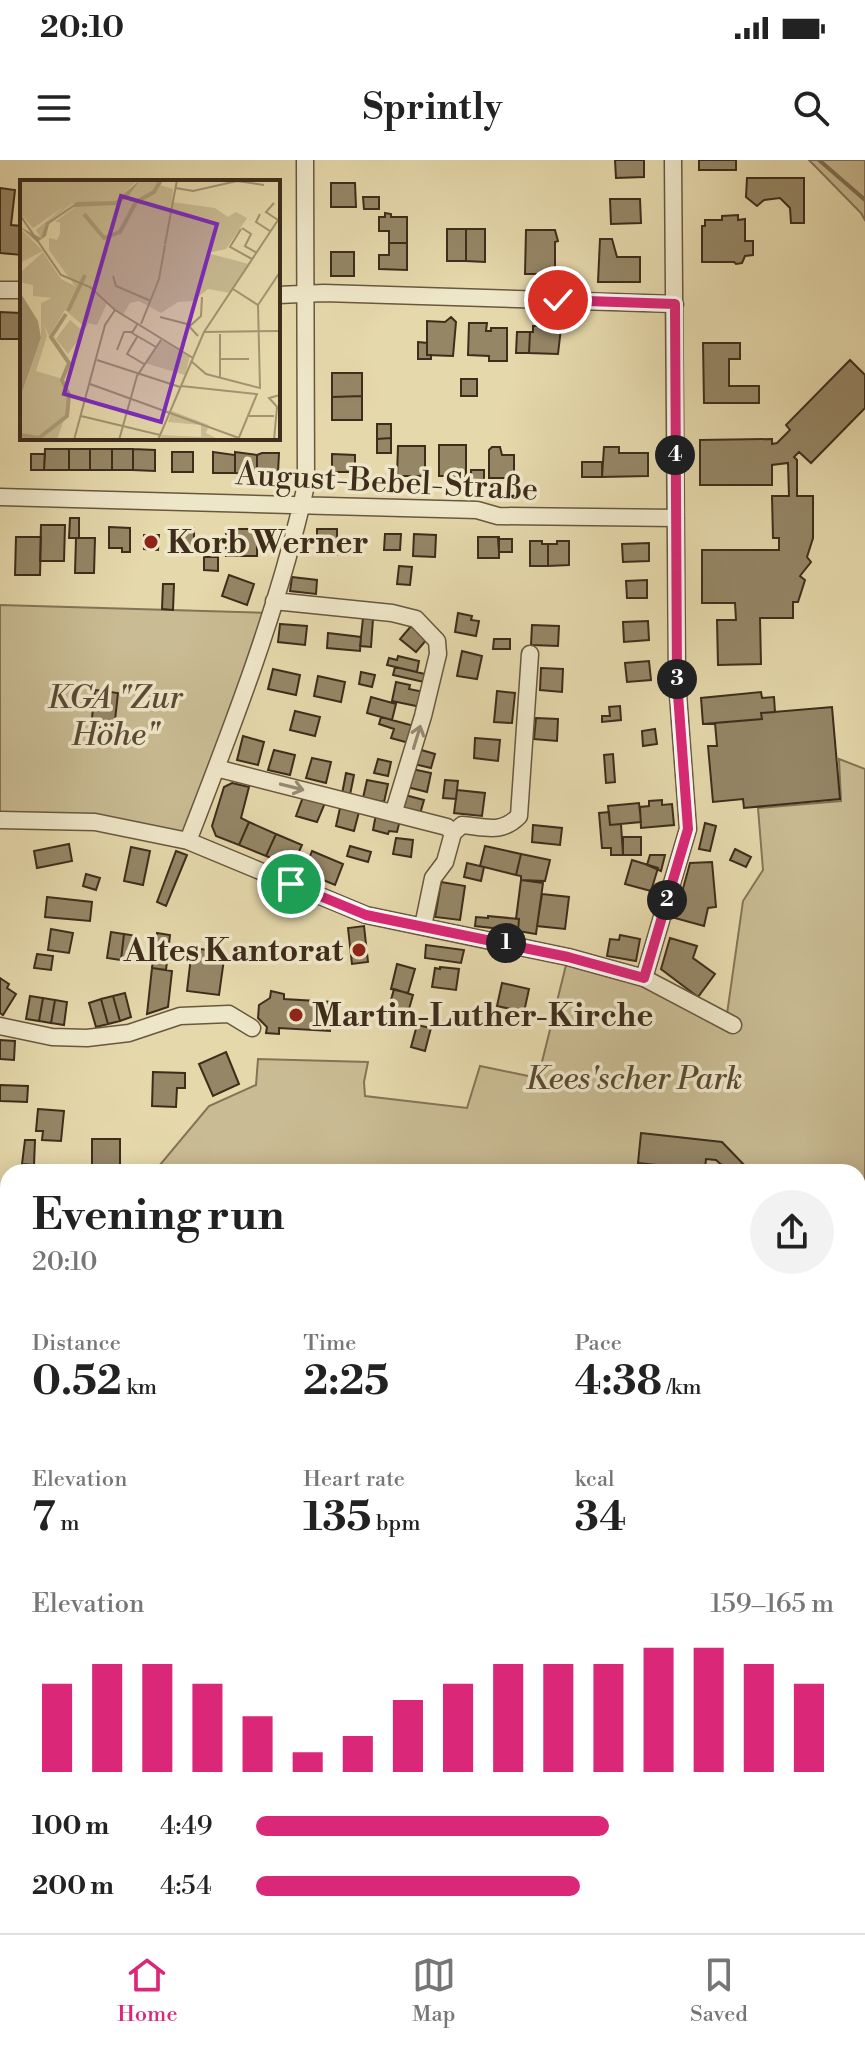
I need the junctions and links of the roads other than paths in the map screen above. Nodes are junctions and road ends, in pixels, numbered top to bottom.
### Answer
1 (305, 160) edge
2 (673, 160) edge
3 (306, 294) junction
4 (280, 295) edge
5 (675, 304) junction
6 (0, 497) edge
7 (301, 506) junction
8 (676, 518) junction
9 (274, 601) junction
10 (530, 654) dead end
11 (216, 768) junction
12 (394, 811) junction
13 (0, 820) edge
14 (453, 833) junction
15 (188, 841) junction
16 (423, 926) junction
17 (644, 978) junction
18 (733, 1025) dead end
19 (0, 1026) edge
20 (252, 1028) dead end

1 - 3 street
2 - 5 street
3 - 4 street
3 - 5 street
3 - 7 street
5 - 8 street
6 - 7 street, August-Bebel-Straße
7 - 8 street, August-Bebel-Straße
7 - 9 street
8 - 17 street
9 - 11 street
12 -> 9 street
10 - 14 street
11 -> 12 street
11 - 15 street
12 - 14 street
13 - 15 street
14 - 16 street
15 - 16 street
16 - 17 street
17 - 18 street
19 - 20 street

